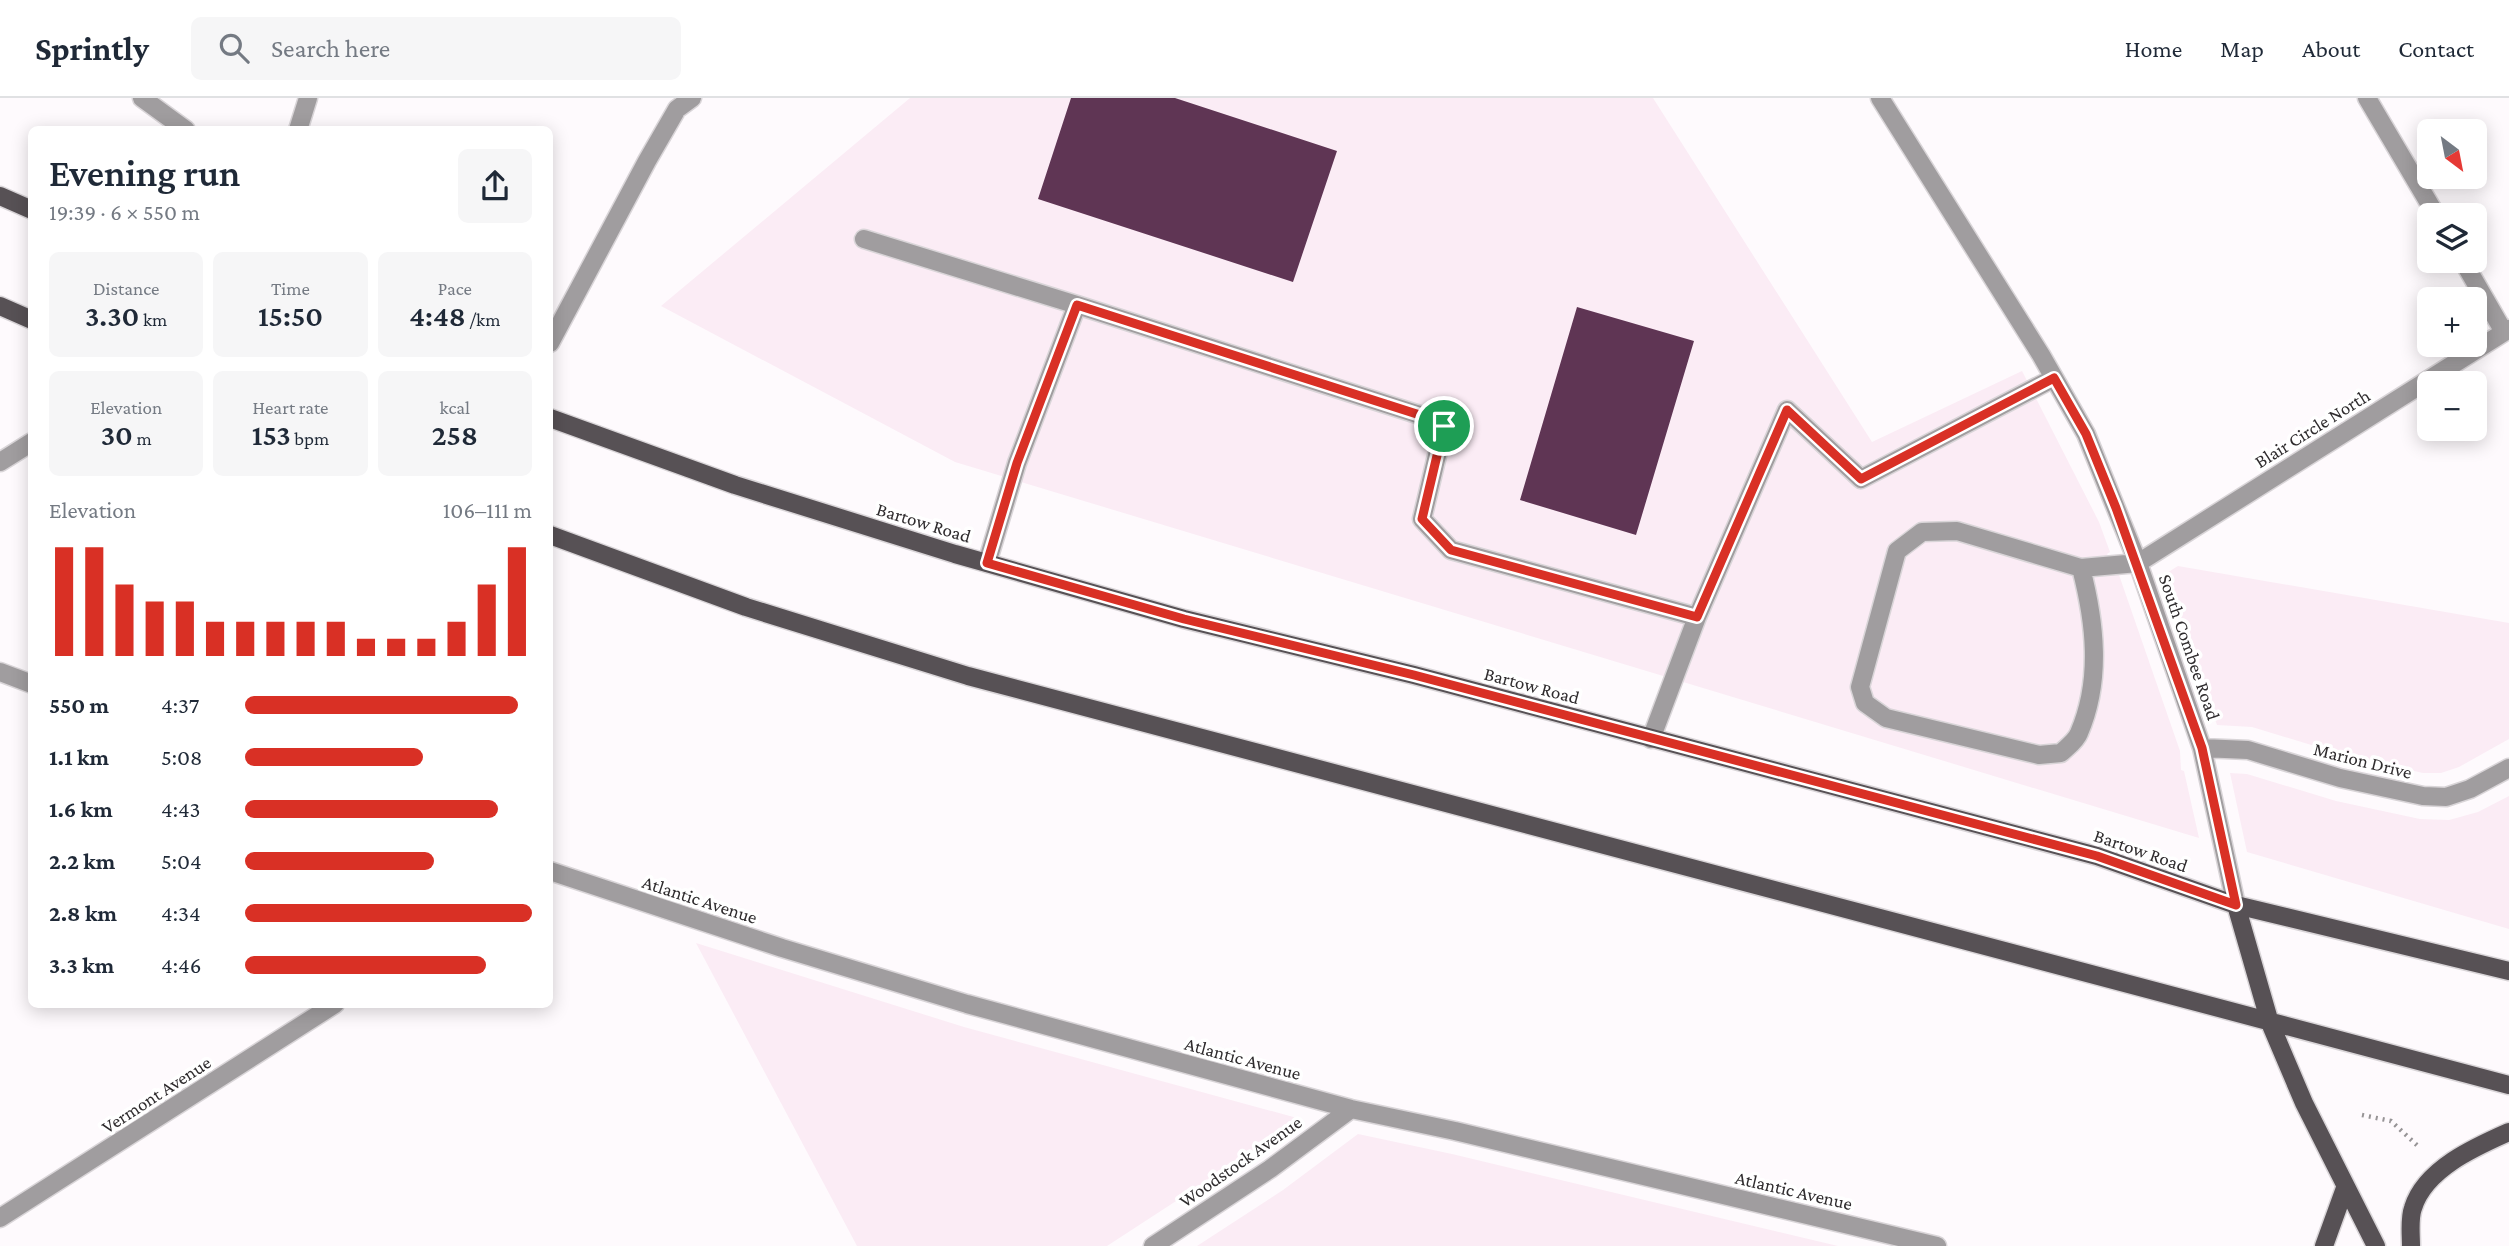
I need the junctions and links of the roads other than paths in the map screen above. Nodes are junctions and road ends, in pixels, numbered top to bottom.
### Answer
1 (142, 98) edge
2 (308, 98) edge
3 (692, 98) edge
4 (1880, 98) edge
5 (2367, 98) edge
6 (180, 126) edge
7 (299, 126) edge
8 (0, 196) edge
9 (2429, 203) edge
10 (28, 209) edge
11 (864, 239) dead end
12 (2471, 273) edge
13 (1077, 305) junction
14 (0, 306) edge
15 (28, 318) edge
16 (2507, 330) edge
17 (553, 337) edge
18 (2054, 378) junction
19 (553, 419) edge
20 (28, 444) edge
21 (0, 462) edge
22 (553, 536) edge
23 (987, 563) junction
24 (2138, 563) junction
25 (2081, 568) junction
26 (1697, 617) junction
27 (0, 672) edge
28 (28, 682) edge
29 (1651, 739) junction
30 (2202, 748) junction
31 (2509, 768) edge
32 (553, 872) edge
33 (2236, 905) junction
34 (2509, 971) edge
35 (329, 1008) edge
36 (2270, 1023) junction
37 (2509, 1086) edge
38 (1351, 1109) junction
39 (2509, 1132) edge
40 (2346, 1188) junction
41 (0, 1218) edge
42 (1153, 1246) edge
43 (1937, 1246) edge
44 (2324, 1246) edge
45 (2376, 1246) edge
46 (2411, 1246) edge

1 - 6 street
2 - 7 street
3 - 17 street
4 - 18 street, South Combee Road
5 - 9 street
8 - 10 main road
11 - 13 street
12 - 16 street
13 - 23 street
13 - 26 street
14 - 15 main road
16 - 24 street, Blair Circle North
18 - 24 street, South Combee Road
18 - 26 street
19 - 23 main road, Bartow Road
20 - 21 street
22 - 36 main road
23 - 29 main road, Bartow Road
24 - 25 street
24 - 30 street, South Combee Road
25 - 25 street
26 - 29 street
27 - 28 street
29 - 33 main road, Bartow Road
30 - 31 street, Marion Drive
30 - 33 street, South Combee Road
32 - 38 street, Atlantic Avenue
33 - 34 main road, Bartow Road
33 - 36 main road, South Combee Road
35 - 41 street, Vermont Avenue
36 - 37 main road
36 - 40 main road, South Combee Road
38 - 42 street, Woodstock Avenue
38 - 43 street, Atlantic Avenue
39 - 46 main road
40 - 44 main road
40 - 45 main road, South Combee Road

